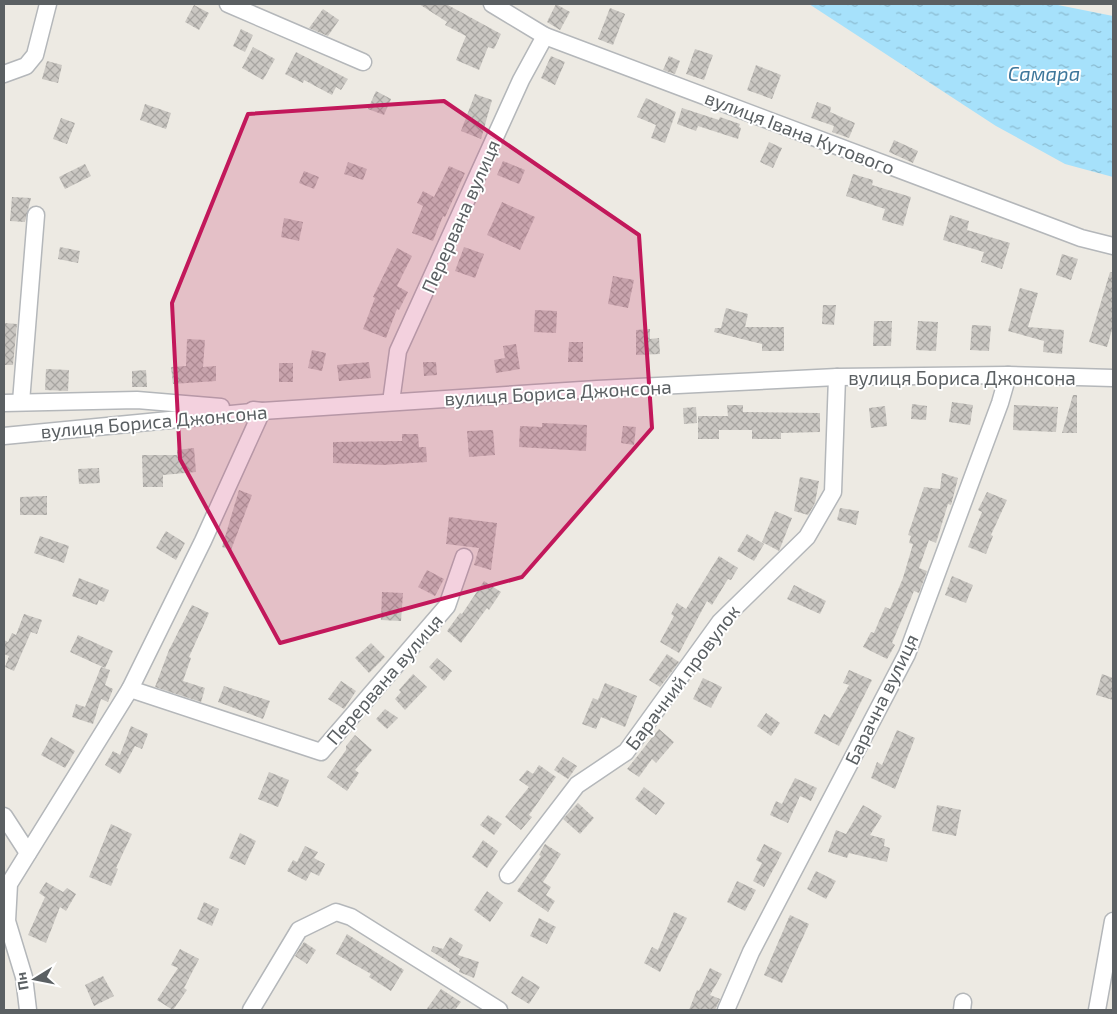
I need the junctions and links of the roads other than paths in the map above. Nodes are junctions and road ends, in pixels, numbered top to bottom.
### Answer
1 (48, 4) edge
2 (228, 4) edge
3 (492, 4) edge
4 (545, 36) junction
5 (363, 62) dead end
6 (4, 74) edge
7 (36, 215) dead end
8 (1113, 246) edge
9 (1008, 375) junction
10 (837, 377) junction
11 (1113, 378) edge
12 (21, 402) junction
13 (391, 402) junction
14 (4, 403) edge
15 (262, 411) junction
16 (4, 436) edge
17 (464, 557) dead end
18 (130, 689) junction
19 (4, 816) edge
20 (28, 853) junction
21 (508, 875) dead end
22 (1113, 921) edge
23 (28, 1010) edge
24 (251, 1010) edge
25 (499, 1010) edge
26 (726, 1010) edge
27 (1097, 1010) edge

1 - 6 street
2 - 5 street
3 - 4 street, вулиця Івана Кутового
4 - 8 street, вулиця Івана Кутового
4 - 13 street, Перервана вулиця
7 - 12 street
9 - 10 street, вулиця Бориса Джонсона
9 - 11 street, вулиця Бориса Джонсона
9 - 26 street, Барачна вулиця
10 - 13 street, вулиця Бориса Джонсона
10 - 21 street, Барачний провулок
12 - 14 street
12 - 15 street
13 - 15 street, вулиця Бориса Джонсона
15 - 16 street, вулиця Бориса Джонсона
15 - 18 street
17 - 18 street, Перервана вулиця
18 - 20 street
19 - 20 street
20 - 23 street
22 - 27 street
24 - 25 street

